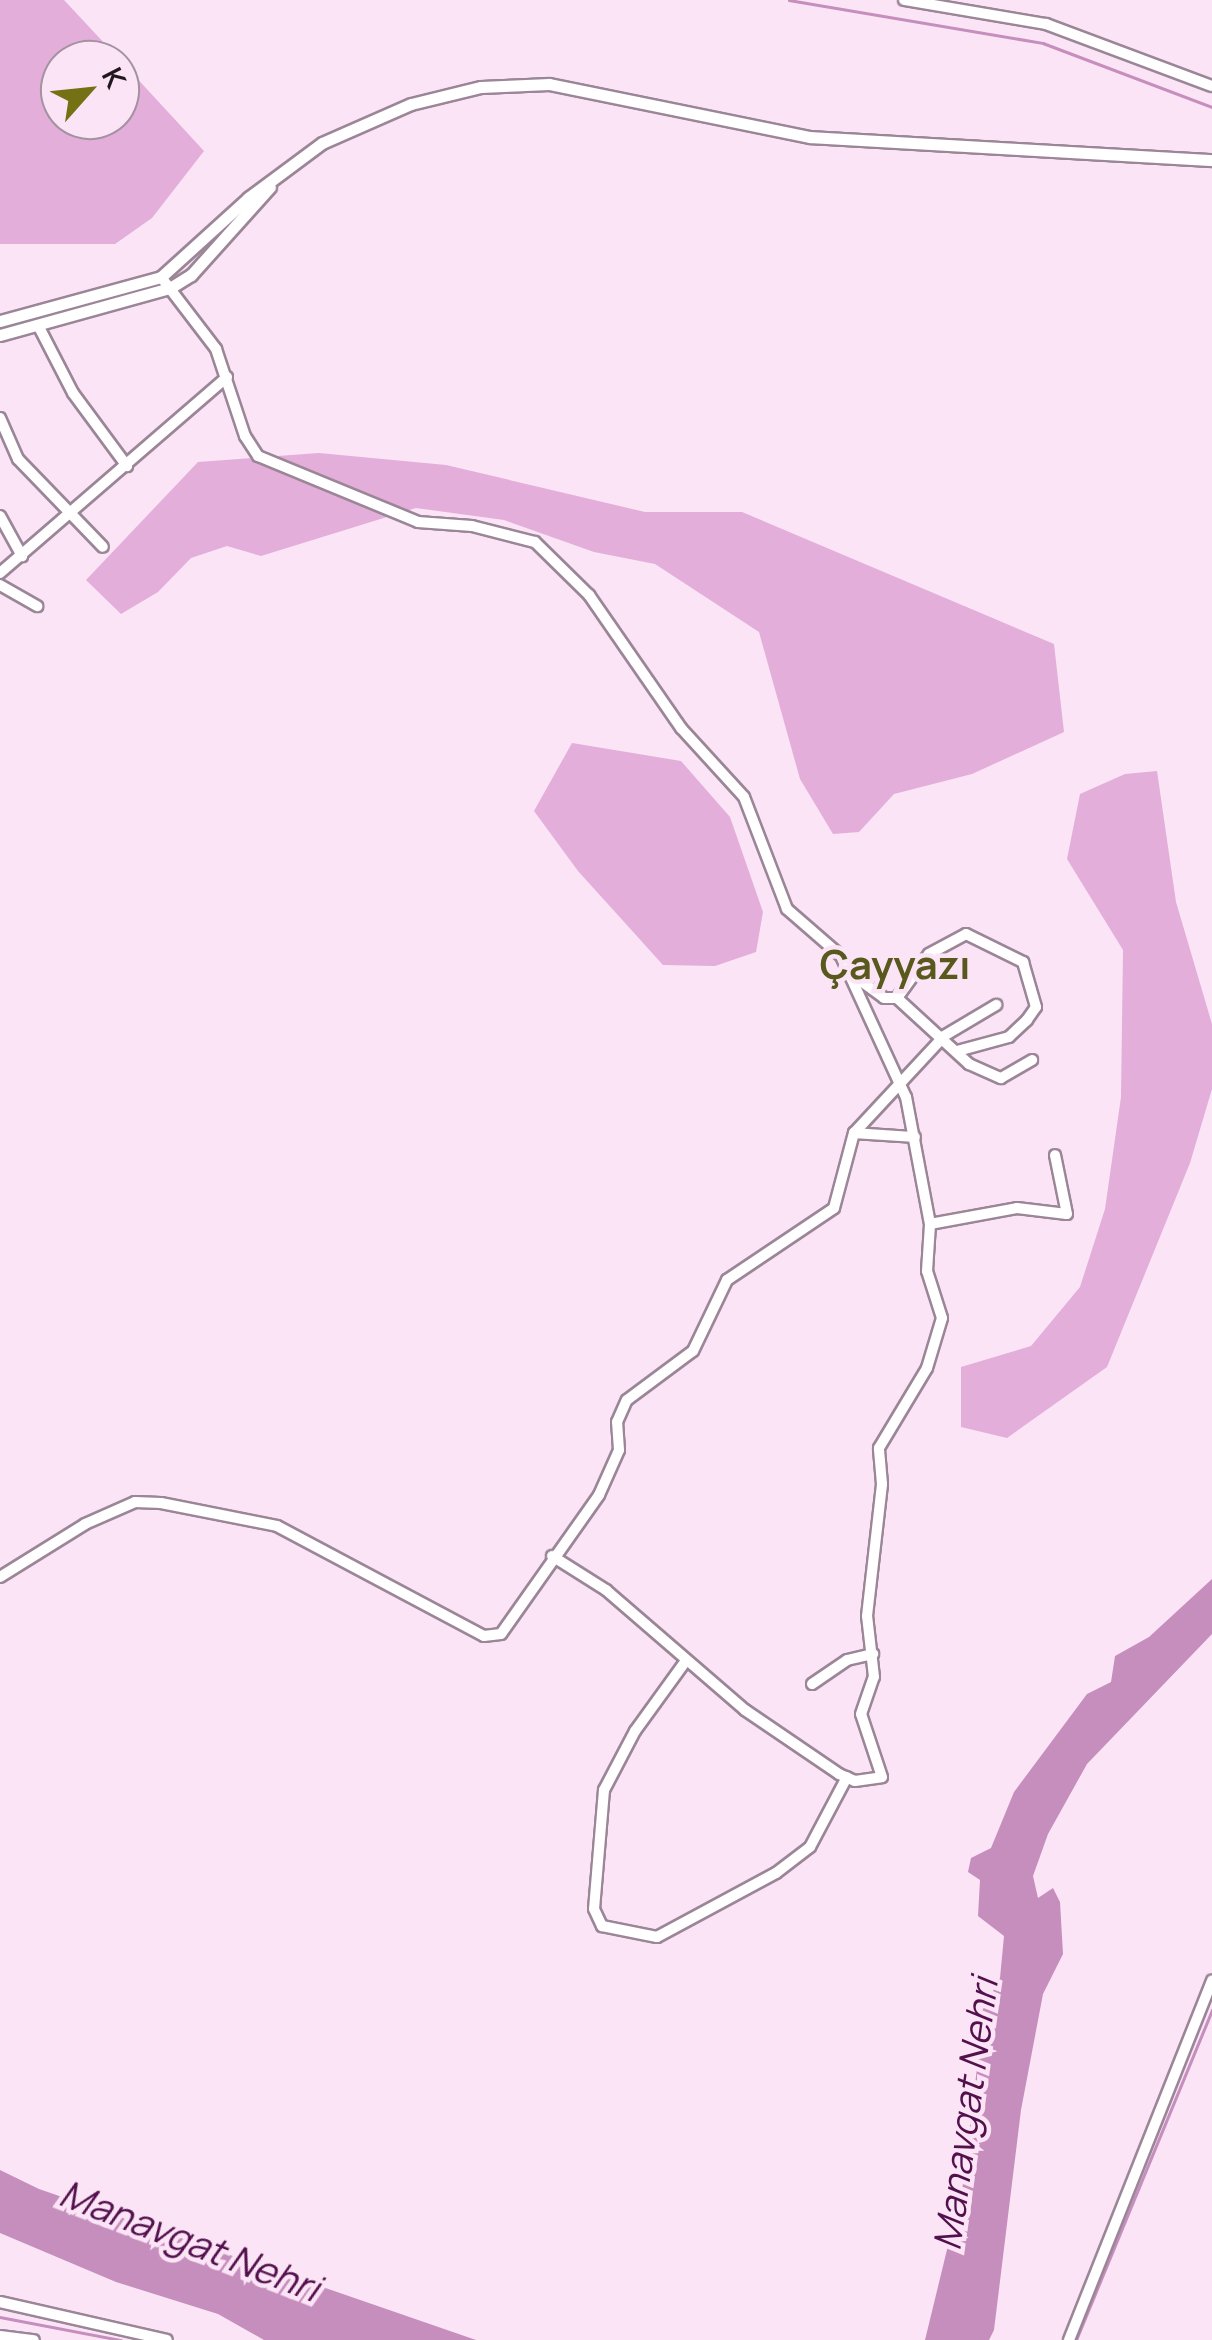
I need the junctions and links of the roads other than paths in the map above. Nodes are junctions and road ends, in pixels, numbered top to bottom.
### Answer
1 (904, 0) edge
2 (1212, 86) edge
3 (1212, 160) edge
4 (278, 176) junction
5 (161, 276) junction
6 (170, 288) junction
7 (0, 321) edge
8 (40, 328) junction
9 (0, 335) edge
10 (227, 377) junction
11 (0, 418) edge
12 (127, 466) junction
13 (0, 516) edge
14 (72, 516) junction
15 (103, 547) dead end
16 (22, 556) junction
17 (0, 572) edge
18 (0, 584) edge
19 (38, 606) dead end
20 (850, 973) junction
21 (897, 998) junction
22 (996, 1005) dead end
23 (944, 1036) junction
24 (957, 1050) junction
25 (1032, 1060) dead end
26 (898, 1080) junction
27 (854, 1133) junction
28 (915, 1137) junction
29 (1055, 1155) dead end
30 (930, 1224) junction
31 (552, 1556) junction
32 (0, 1577) edge
33 (873, 1654) junction
34 (685, 1662) junction
35 (812, 1684) dead end
36 (847, 1778) junction
37 (1212, 1980) edge
38 (0, 2302) edge
39 (0, 2336) edge
40 (34, 2340) edge
41 (167, 2340) edge
42 (1069, 2340) edge

1 - 2 street
3 - 4 street
4 - 5 street
4 - 6 street
5 - 6 street
5 - 7 street
6 - 8 street
6 - 10 street
8 - 9 street
8 - 12 street
10 - 12 street
10 - 20 street
11 - 14 street
12 - 14 street
13 - 16 street
14 - 15 street
14 - 16 street
16 - 17 street
18 - 19 street
20 - 21 street
20 - 26 street
21 - 23 street
21 - 24 street
22 - 23 street
23 - 24 street
23 - 26 street
24 - 25 street
26 - 27 street
26 - 28 street
27 - 28 street
27 - 31 street
28 - 30 street
29 - 30 street
30 - 33 street
31 - 32 street
31 - 34 street
33 - 35 street
33 - 36 street
34 - 36 street
34 - 36 street
37 - 42 street
38 - 41 street
39 - 40 street

